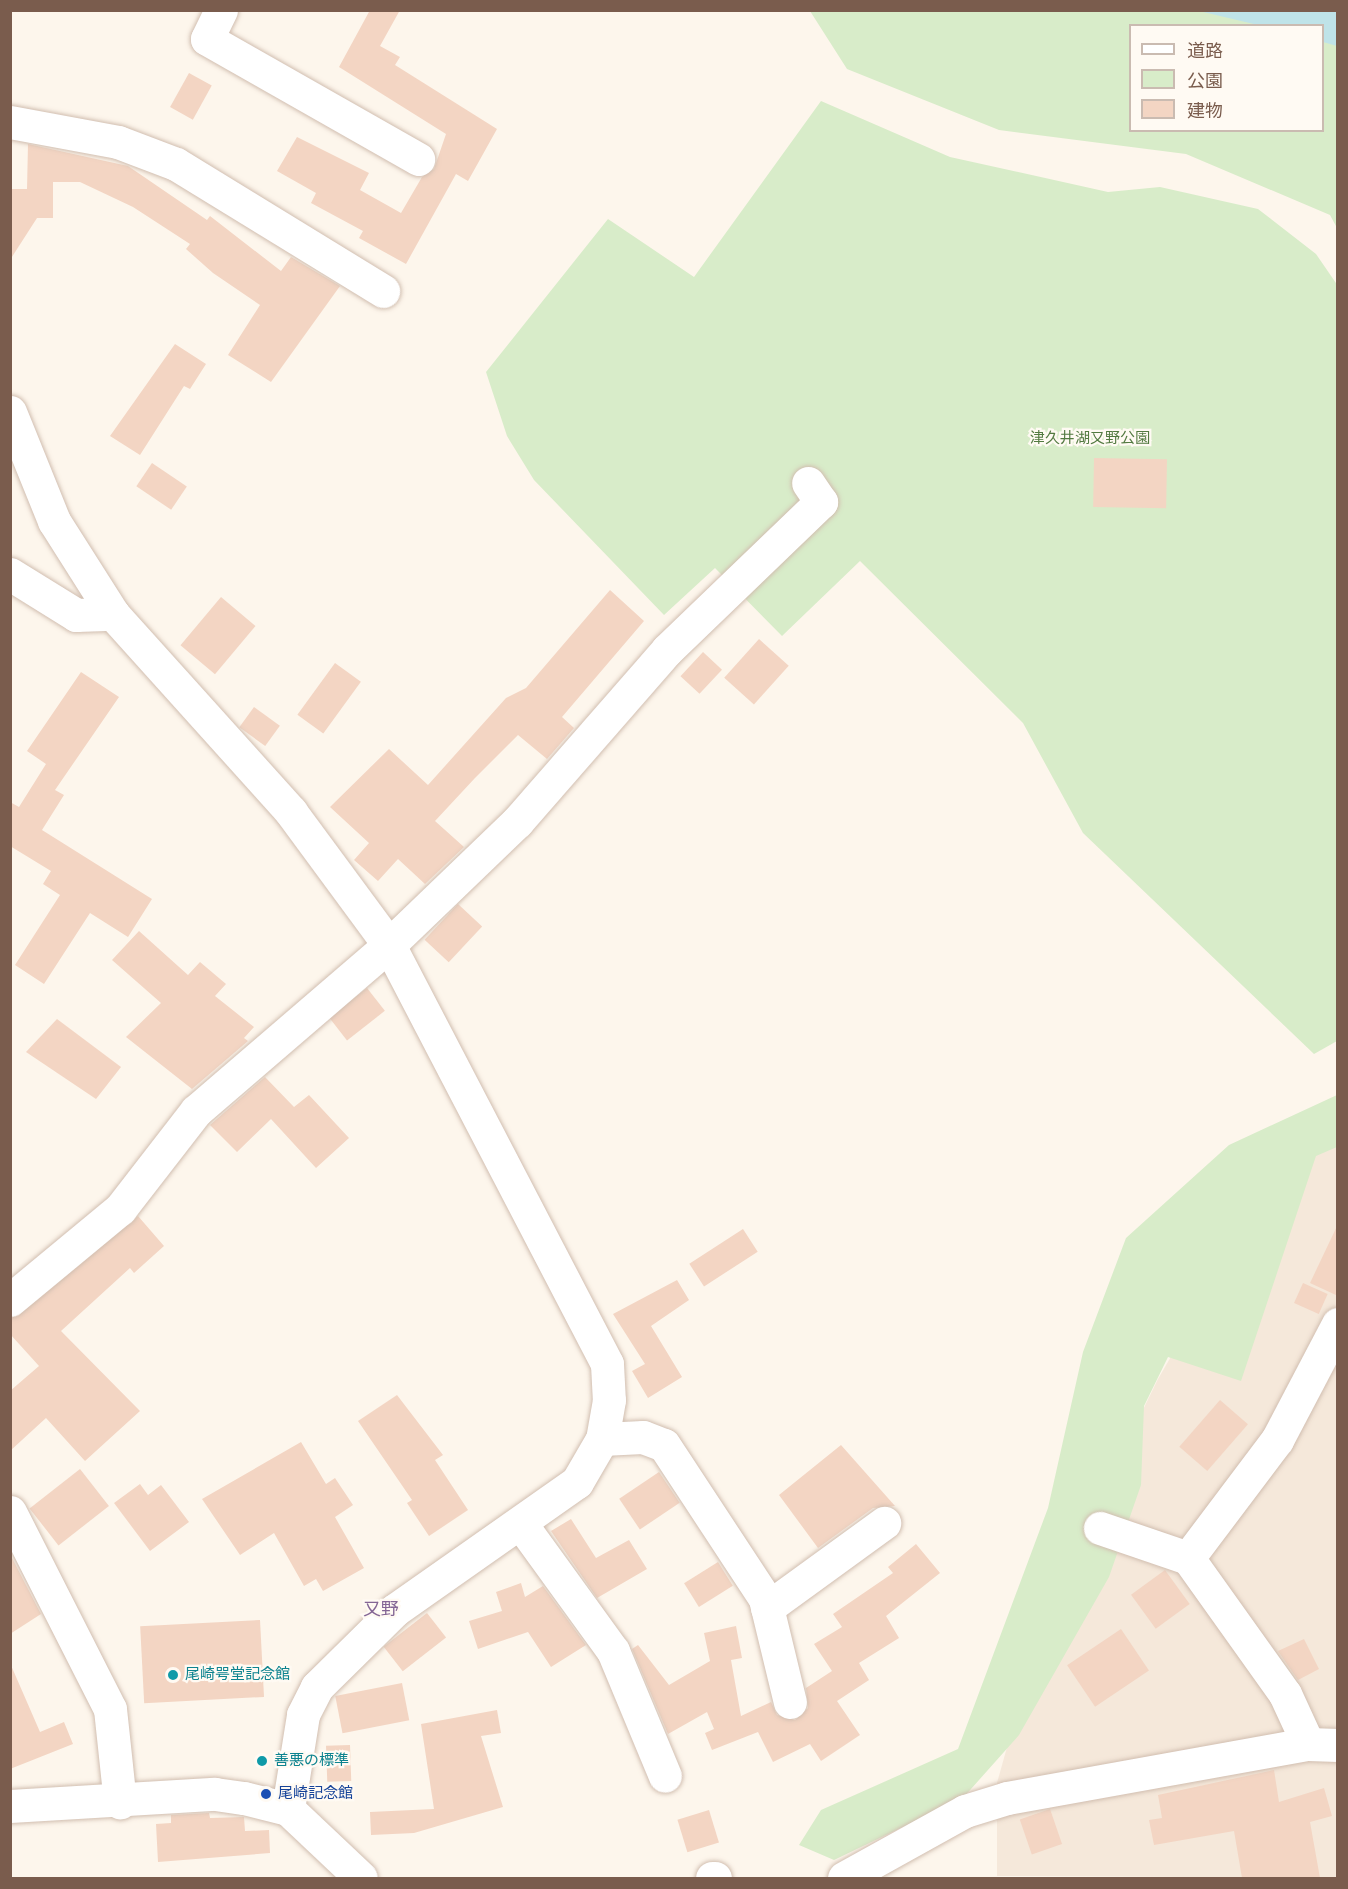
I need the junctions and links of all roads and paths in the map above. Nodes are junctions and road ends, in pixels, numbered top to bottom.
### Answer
1 (221, 10) edge
2 (10, 122) edge
3 (418, 159) dead end
4 (383, 291) dead end
5 (10, 412) edge
6 (808, 483) dead end
7 (10, 574) edge
8 (113, 614) junction
9 (389, 945) junction
10 (10, 1300) edge
11 (1338, 1324) edge
12 (602, 1439) junction
13 (10, 1512) edge
14 (884, 1523) dead end
15 (521, 1524) junction
16 (1100, 1528) dead end
17 (1188, 1558) junction
18 (767, 1608) junction
19 (790, 1702) dead end
20 (1323, 1745) edge
21 (665, 1776) dead end
22 (120, 1802) junction
23 (10, 1806) edge
24 (288, 1809) junction
25 (362, 1878) edge
26 (844, 1878) edge

1 - 3 street
2 - 4 street
5 - 8 street
6 - 9 street
7 - 8 street
8 - 9 street
9 - 10 street
9 - 12 street
11 - 17 street
12 - 15 street
12 - 18 street
13 - 22 street
14 - 18 street
15 - 21 street
15 - 24 street
16 - 17 street
17 - 20 street
18 - 19 street
20 - 26 street
22 - 23 street
22 - 24 street
24 - 25 street

